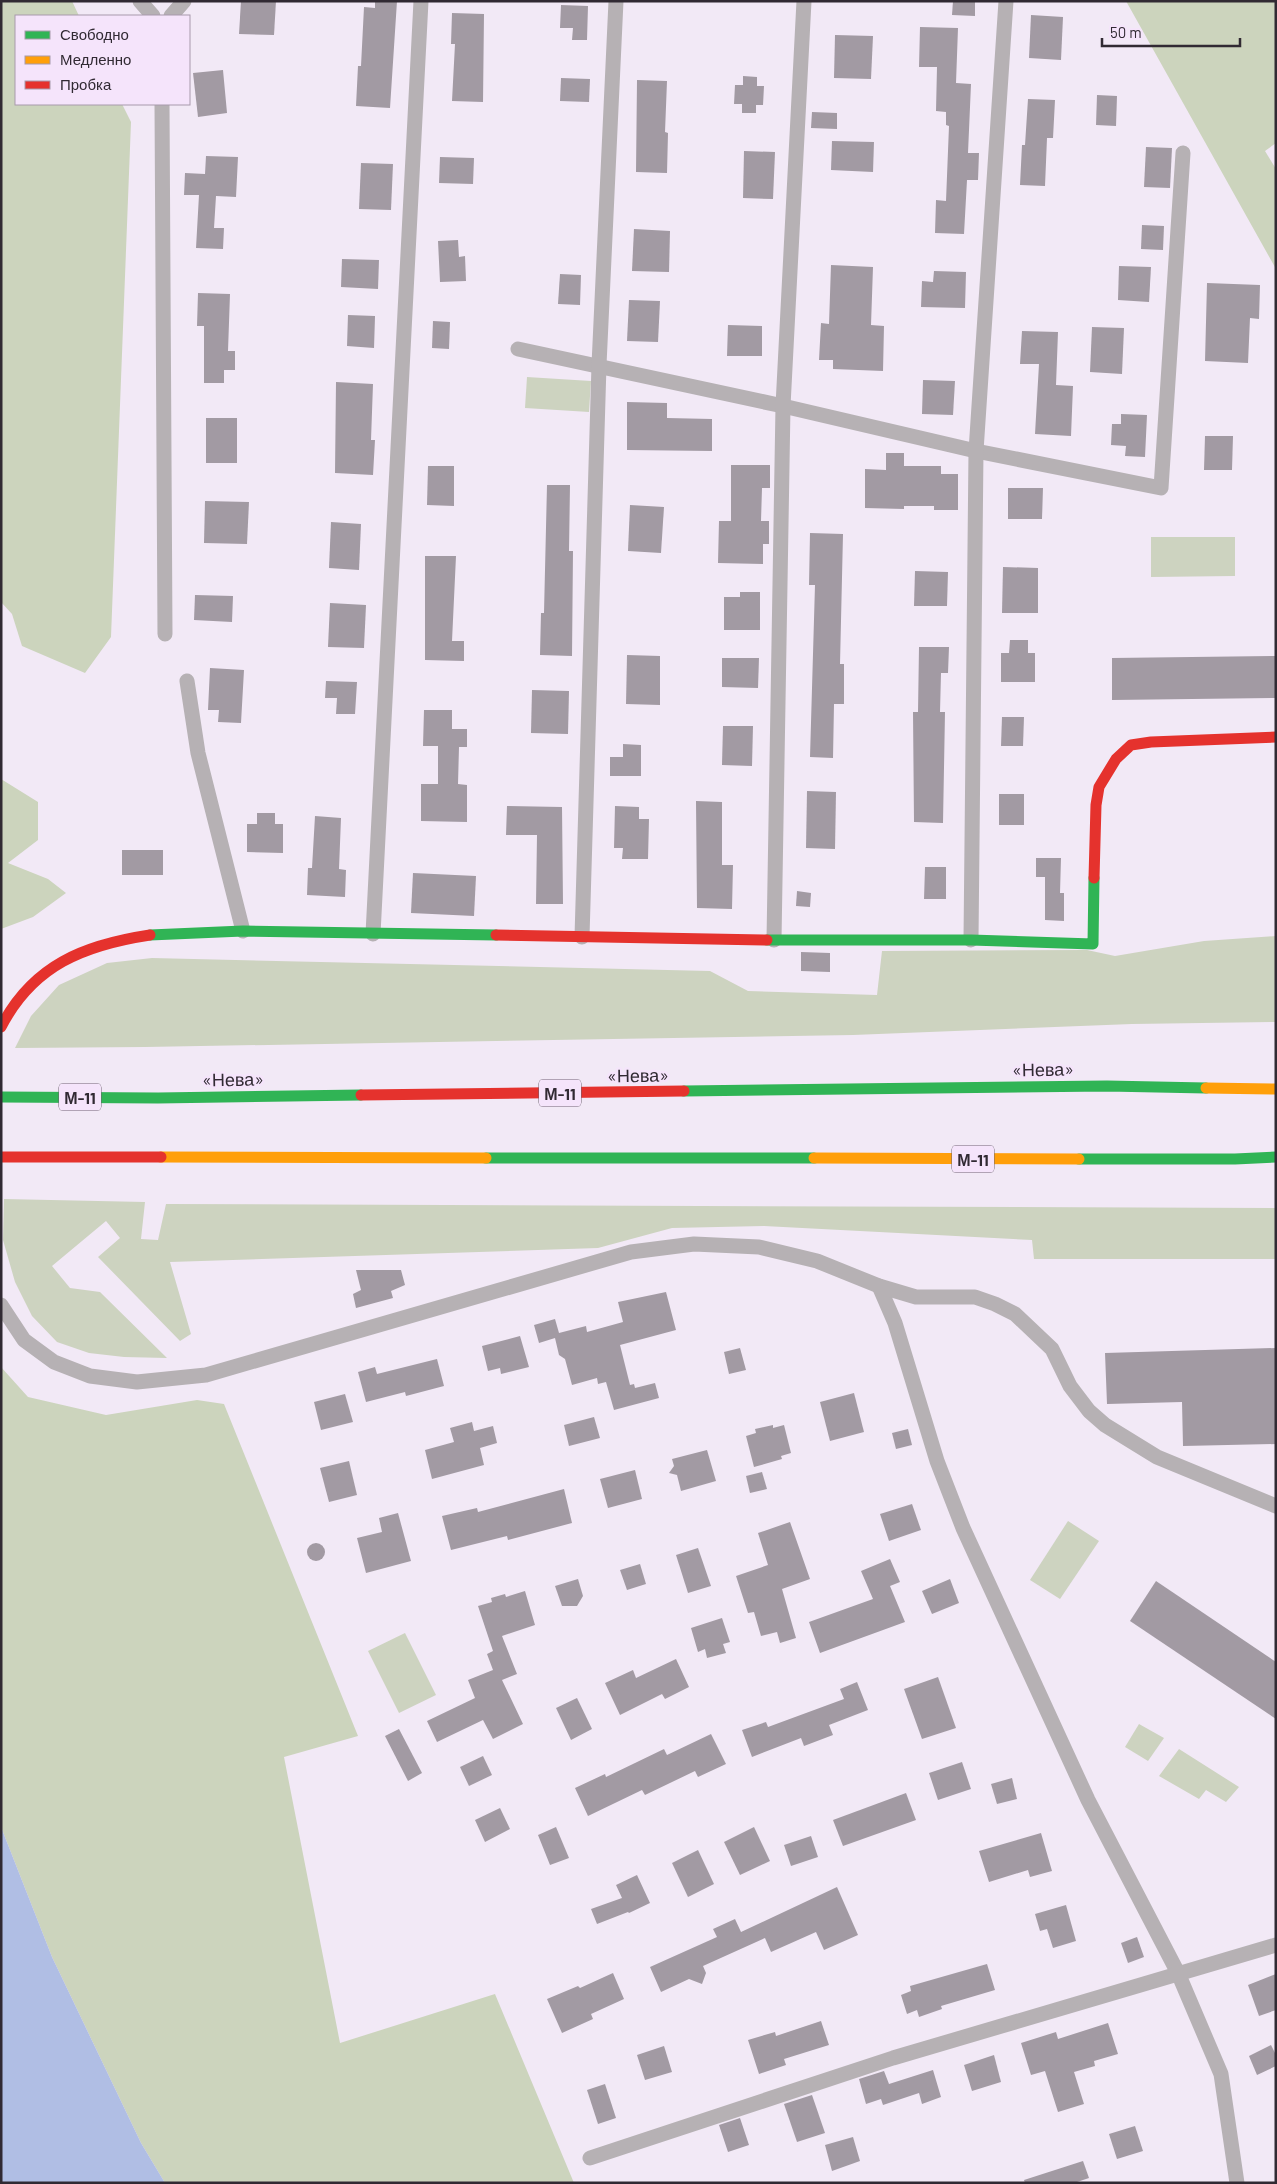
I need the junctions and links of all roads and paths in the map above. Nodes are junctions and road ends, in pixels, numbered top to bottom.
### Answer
1 (140, 1) edge
2 (184, 1) edge
3 (421, 1) edge
4 (616, 1) edge
5 (804, 1) edge
6 (1006, 1) edge
7 (152, 15) edge
8 (172, 15) edge
9 (162, 105) edge
10 (1183, 153) dead end
11 (518, 349) dead end
12 (599, 365) junction
13 (783, 406) junction
14 (976, 450) junction
15 (165, 634) dead end
16 (187, 681) dead end
17 (1276, 737) edge
18 (243, 931) junction
19 (373, 934) junction
20 (582, 936) junction
21 (774, 940) junction
22 (971, 940) junction
23 (1, 1027) edge
24 (1246, 1077) dead end
25 (1107, 1086) junction
26 (1276, 1089) edge
27 (1, 1097) edge
28 (1, 1157) edge
29 (1276, 1158) edge
30 (1235, 1159) junction
31 (1276, 1162) edge
32 (879, 1286) junction
33 (1, 1305) edge
34 (1276, 1506) edge
35 (1276, 1945) edge
36 (1178, 1974) junction
37 (590, 2158) dead end
38 (1237, 2183) edge

1 - 7 street
2 - 8 street
3 - 19 street
4 - 12 street
5 - 13 street
6 - 14 street
9 - 15 street
10 - 14 street
11 - 12 street
12 - 13 street
12 - 20 street
13 - 14 street
13 - 21 street
14 - 22 street
16 - 18 street
17 - 22 main road
18 - 19 main road
18 - 23 main road
19 - 20 main road
20 - 21 main road
21 - 22 main road
24 - 25 main road
25 - 26 main road, «Нева» / М-11
25 - 27 main road, «Нева» / М-11
28 - 30 main road, М-11
29 - 30 main road, М-11
30 - 31 main road
32 - 33 street
32 - 34 street
32 - 36 street
35 - 36 street
36 - 37 street
36 - 38 street

